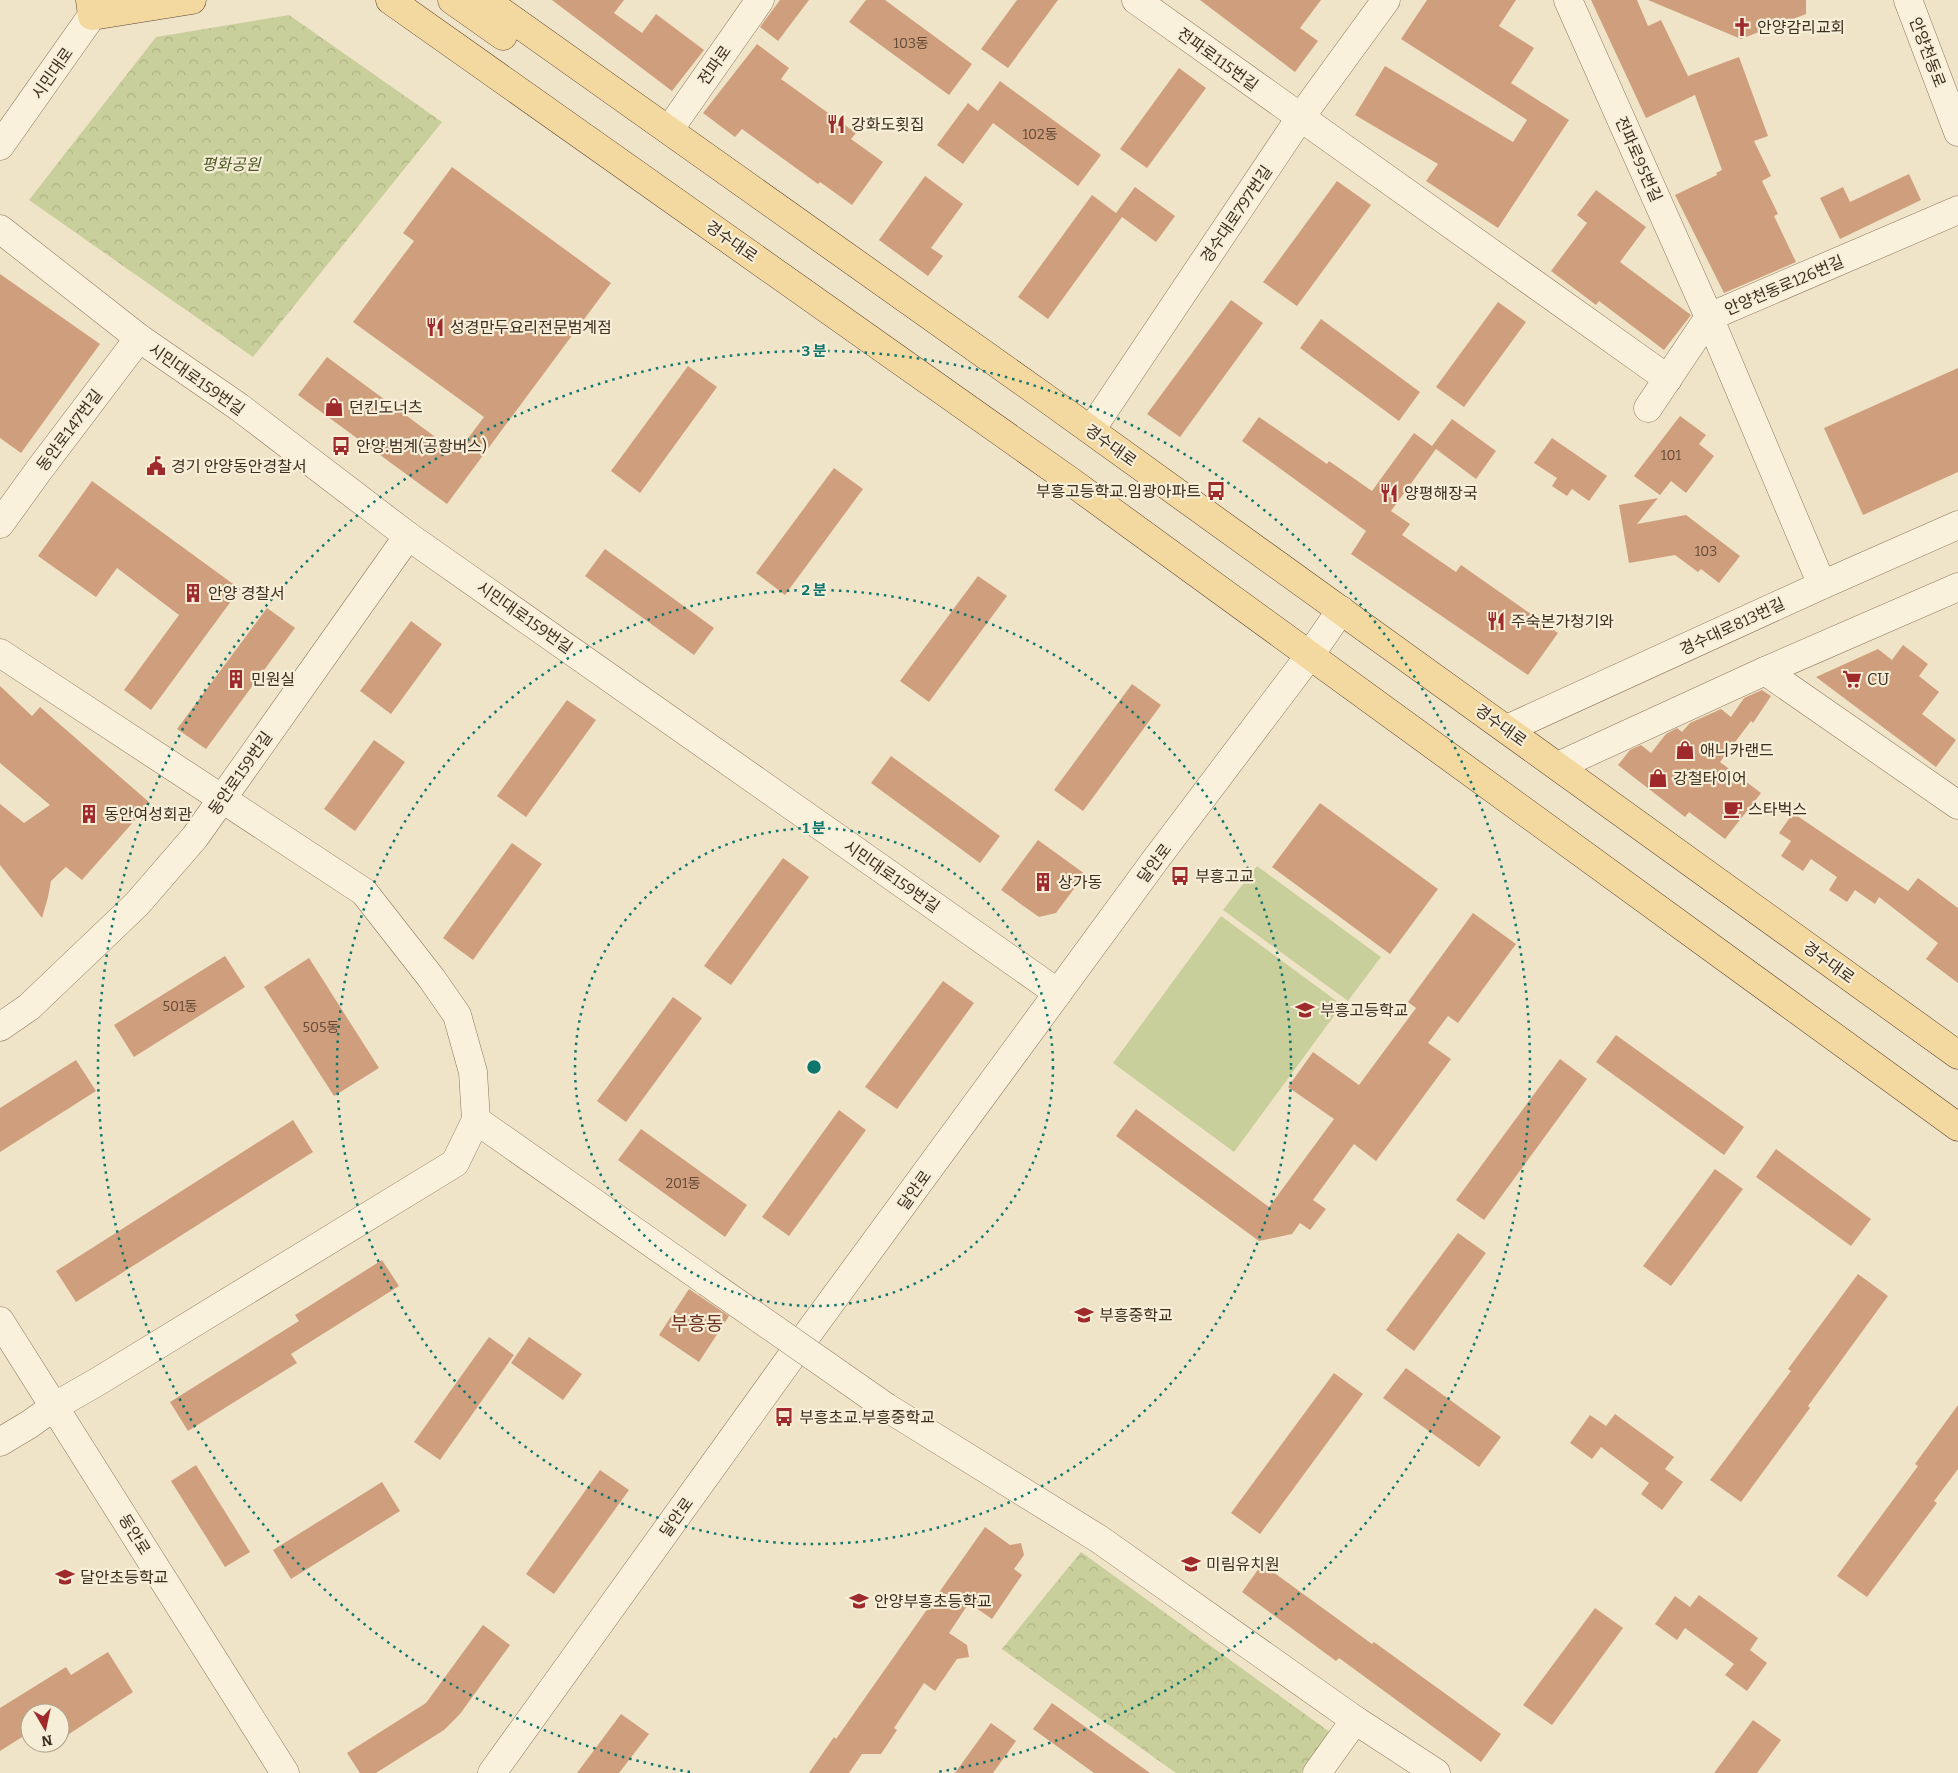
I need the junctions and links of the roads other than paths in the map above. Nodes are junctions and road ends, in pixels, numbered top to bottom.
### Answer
1 (192, 0) edge
2 (390, 0) edge
3 (418, 0) edge
4 (452, 0) edge
5 (485, 0) edge
6 (760, 0) edge
7 (1136, 0) edge
8 (1386, 0) edge
9 (1568, 0) edge
10 (1908, 0) edge
11 (95, 5) edge
12 (1300, 118) junction
13 (669, 130) junction
14 (1958, 132) edge
15 (0, 146) edge
16 (1958, 210) edge
17 (0, 229) edge
18 (1710, 317) junction
19 (139, 338) junction
20 (1668, 379) junction
21 (1043, 396) junction
22 (1648, 408) dead end
23 (1091, 430) junction
24 (1073, 483) junction
25 (0, 524) edge
26 (1958, 525) edge
27 (408, 536) junction
28 (1822, 585) junction
29 (1958, 587) edge
30 (1341, 610) junction
31 (0, 653) edge
32 (1310, 655) junction
33 (1765, 671) junction
34 (1507, 729) junction
35 (1558, 766) junction
36 (221, 798) junction
37 (1958, 805) edge
38 (1058, 993) junction
39 (0, 1027) edge
40 (1958, 1055) edge
41 (476, 1120) junction
42 (1958, 1127) edge
43 (0, 1321) edge
44 (55, 1406) junction
45 (0, 1442) edge
46 (1355, 1720) junction
47 (285, 1773) edge
48 (492, 1773) edge
49 (1317, 1773) edge
50 (1436, 1773) edge

1 - 11 main road
2 - 24 main road, 경수대로
3 - 24 main road, 경수대로
4 - 21 main road, 경수대로
5 - 13 main road, 경수대로
6 - 13 street, 전파로
7 - 12 street, 전파로115번길
8 - 12 street, 경수대로797번길
9 - 18 street, 전파로95번길
10 - 14 street, 안양천동로
11 - 15 street, 시민대로
12 - 20 street, 전파로115번길
12 - 23 street, 경수대로797번길
13 - 21 main road, 경수대로
16 - 18 street, 안양천동로126번길
17 - 19 street, 시민대로159번길
18 - 20 street, 안양천동로126번길
18 - 28 street, 전파로95번길
19 - 25 street, 동안로147번길
19 - 27 street, 시민대로159번길
20 - 22 street, 안양천동로126번길
21 - 23 main road, 경수대로
23 - 30 main road, 경수대로
24 - 32 main road, 경수대로
26 - 28 street, 경수대로813번길
27 - 36 street, 동안로159번길
27 - 38 street, 시민대로159번길
28 - 34 street, 경수대로813번길
29 - 33 street
30 - 32 street, 달안로
30 - 34 main road, 경수대로
31 - 36 street
32 - 38 street, 달안로
32 - 42 main road, 경수대로
33 - 35 street
33 - 37 street
34 - 35 main road, 경수대로
35 - 40 main road, 경수대로
36 - 39 street, 동안로159번길
36 - 41 street
38 - 48 street, 달안로
41 - 44 street
41 - 46 street, bridge
43 - 44 street, 동안로
44 - 45 street
44 - 47 street, 동안로
46 - 49 street
46 - 50 street

